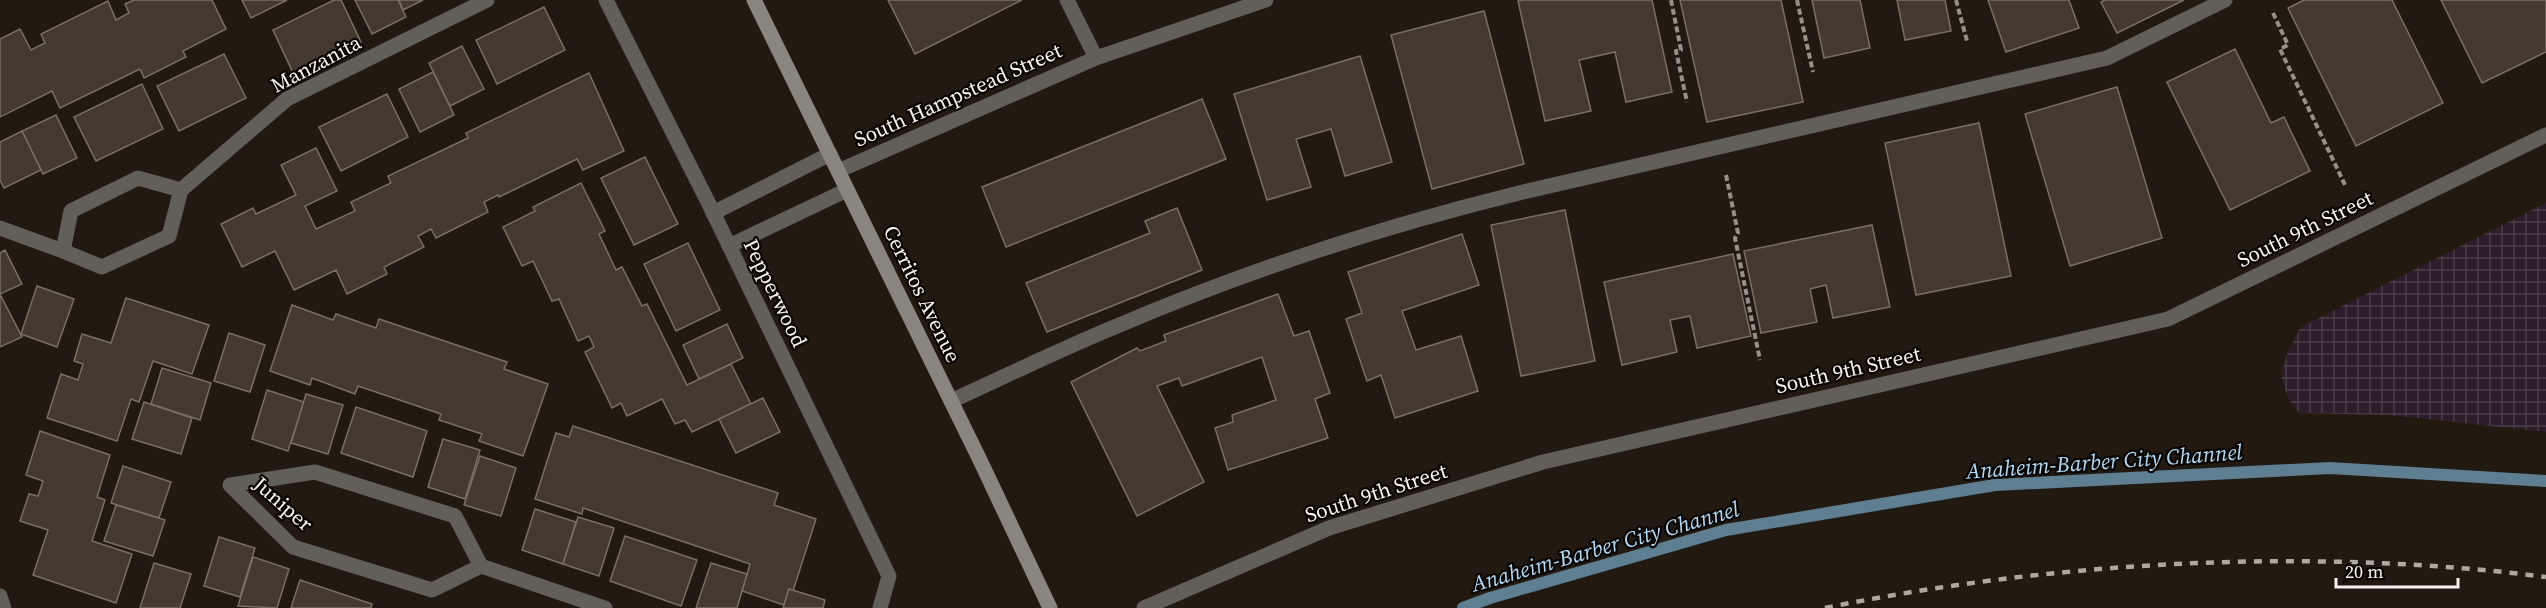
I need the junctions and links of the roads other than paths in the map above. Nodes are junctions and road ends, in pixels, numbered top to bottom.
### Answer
1 (487, 0) edge
2 (606, 0) edge
3 (754, 0) edge
4 (1067, 0) edge
5 (1266, 0) edge
6 (2225, 0) edge
7 (1096, 58) junction
8 (2546, 135) edge
9 (830, 154) junction
10 (838, 171) junction
11 (181, 190) junction
12 (847, 190) junction
13 (713, 213) junction
14 (0, 228) edge
15 (729, 246) junction
16 (63, 250) junction
17 (951, 401) junction
18 (481, 566) junction
19 (0, 596) edge
20 (4, 608) edge
21 (605, 608) edge
22 (880, 608) edge
23 (1050, 608) edge
24 (1144, 608) edge

1 - 11 street, Manzanita
2 - 13 street, Pepperwood
3 - 9 street, Cerritos Avenue
4 - 7 street
5 - 7 street, South Hampstead Street
6 - 17 street
7 - 10 street, South Hampstead Street
8 - 24 street, South 9th Street
9 - 10 street, Cerritos Avenue
9 - 13 street, South Hampstead Street
10 - 12 street, Cerritos Avenue
11 - 16 street
11 - 16 street
12 - 15 street
12 - 17 street, Cerritos Avenue
13 - 15 street, Pepperwood
14 - 16 street
15 - 22 street, Pepperwood
17 - 23 street, Cerritos Avenue
18 - 18 street, Juniper
18 - 21 street
19 - 20 street

